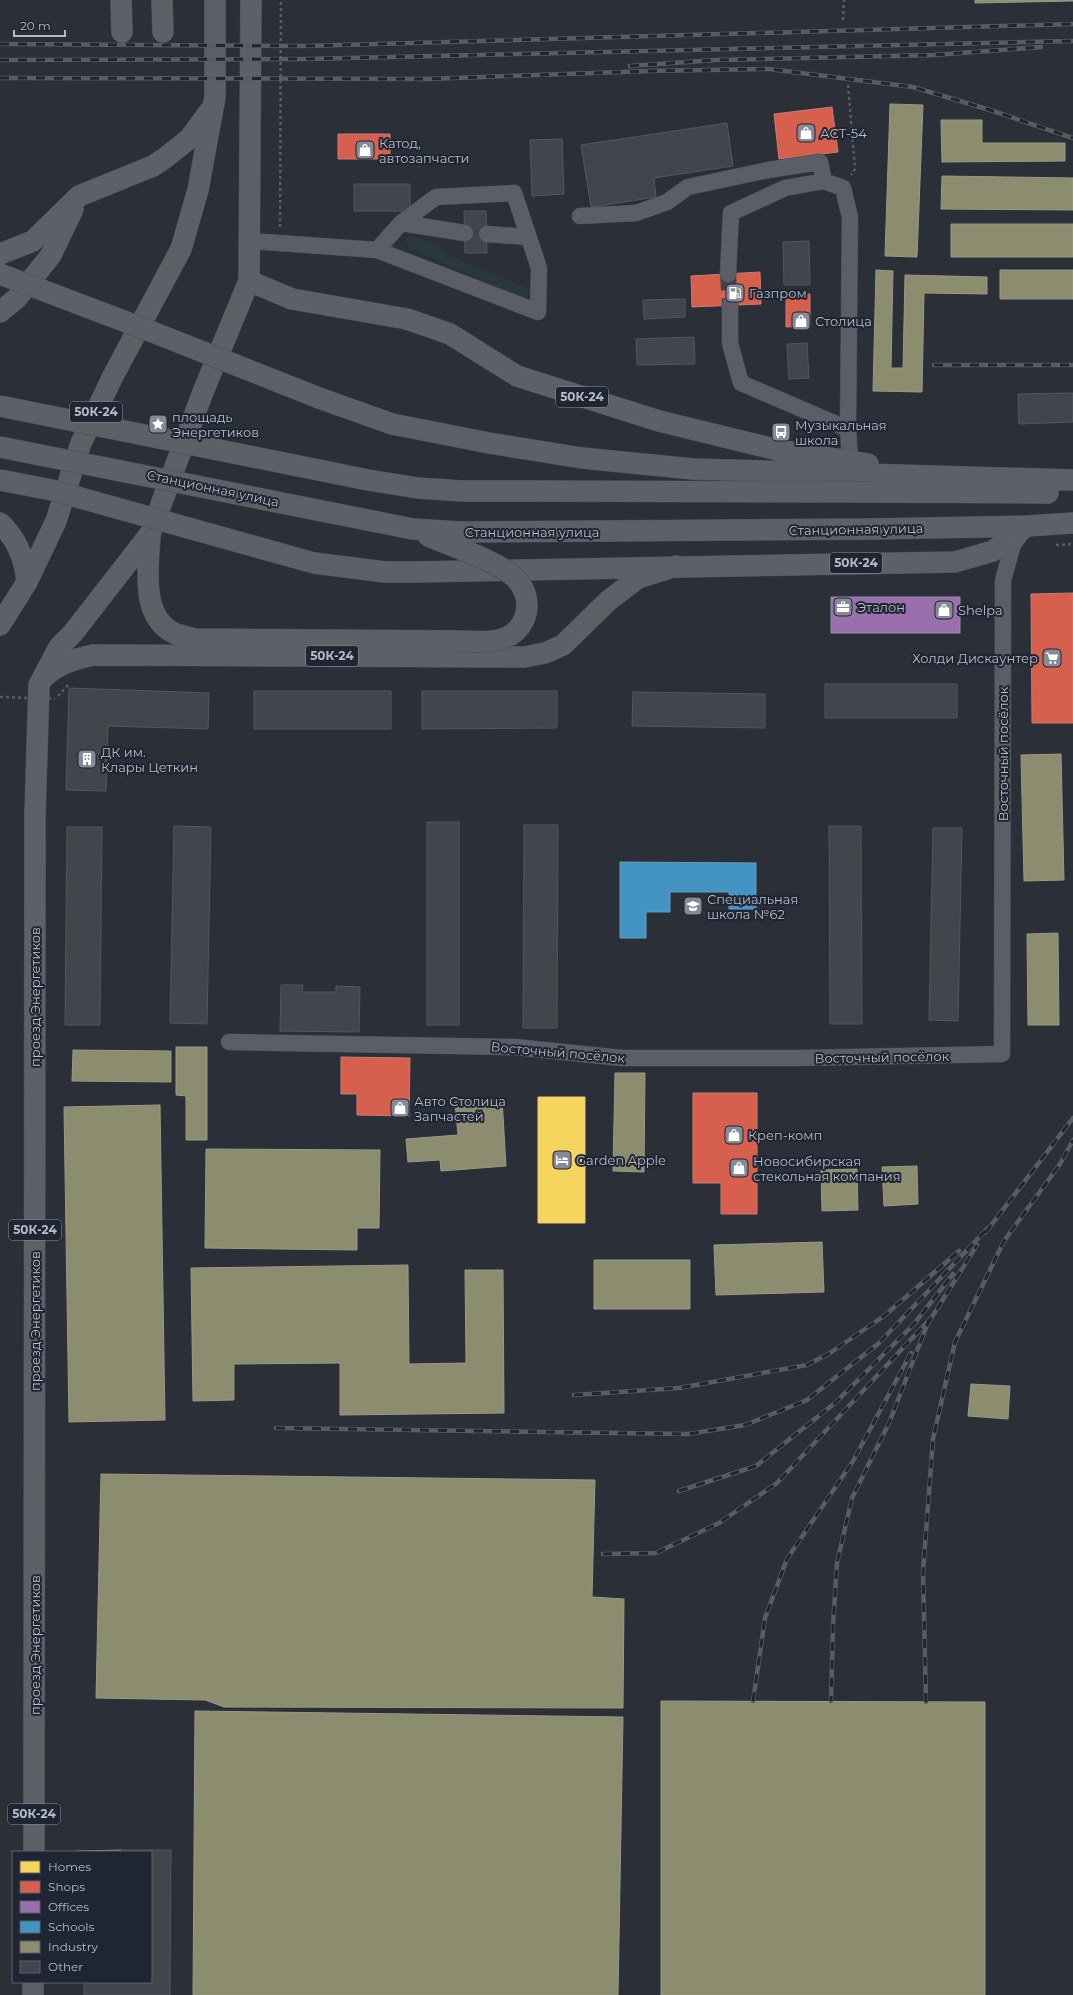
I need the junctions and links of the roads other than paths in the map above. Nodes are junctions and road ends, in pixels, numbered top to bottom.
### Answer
1 (121, 0) edge
2 (162, 0) edge
3 (214, 0) edge
4 (251, 0) edge
5 (122, 32) dead end
6 (163, 32) dead end
7 (213, 107) junction
8 (824, 181) junction
9 (79, 196) junction
10 (580, 216) dead end
11 (401, 223) junction
12 (465, 233) tunnel mouth
13 (487, 234) tunnel mouth
14 (528, 237) junction
15 (251, 241) junction
16 (377, 250) junction
17 (0, 254) edge
18 (0, 274) edge
19 (728, 274) tunnel mouth
20 (249, 281) junction
21 (730, 305) tunnel mouth
22 (0, 312) edge
23 (0, 406) edge
24 (848, 429) junction
25 (0, 447) edge
26 (850, 460) junction
27 (929, 477) junction
28 (0, 480) edge
29 (1073, 480) edge
30 (1073, 493) edge
31 (0, 523) edge
32 (1073, 523) edge
33 (1027, 526) junction
34 (413, 529) junction
35 (150, 534) junction
36 (676, 566) junction
37 (27, 582) junction
38 (0, 625) edge
39 (42, 680) junction
40 (229, 1042) dead end
41 (34, 1851) edge
42 (34, 1983) edge
43 (33, 1995) edge

1 - 5 main road
2 - 6 main road
3 - 7 main road
4 - 15 main road
7 - 9 main road
7 - 37 main road, 50К-24
8 - 10 street
8 - 19 street
8 - 24 street
9 - 17 main road
9 - 22 main road
11 - 12 street
11 - 14 street
11 - 16 street
13 - 14 street
14 - 16 street
15 - 16 street
15 - 20 main road
18 - 27 main road, bridge
20 - 26 main road, 50К-24
20 - 35 main road, 50К-24
21 - 24 street
23 - 30 main road, bridge
24 - 26 street
25 - 34 main road, Станционная улица, bridge
26 - 27 main road, 50К-24
27 - 29 main road, 50К-24
28 - 36 main road, bridge
31 - 37 main road
32 - 33 main road, Станционная улица
33 - 34 main road, Станционная улица, bridge
33 - 36 main road, 50К-24
33 - 40 street, Восточный посёлок
34 - 35 main road, bridge
35 - 39 main road, проезд Энергетиков / 50К-24
36 - 39 main road, 50К-24
37 - 38 main road, 50К-24
39 - 41 main road, проезд Энергетиков / 50К-24
42 - 43 main road

